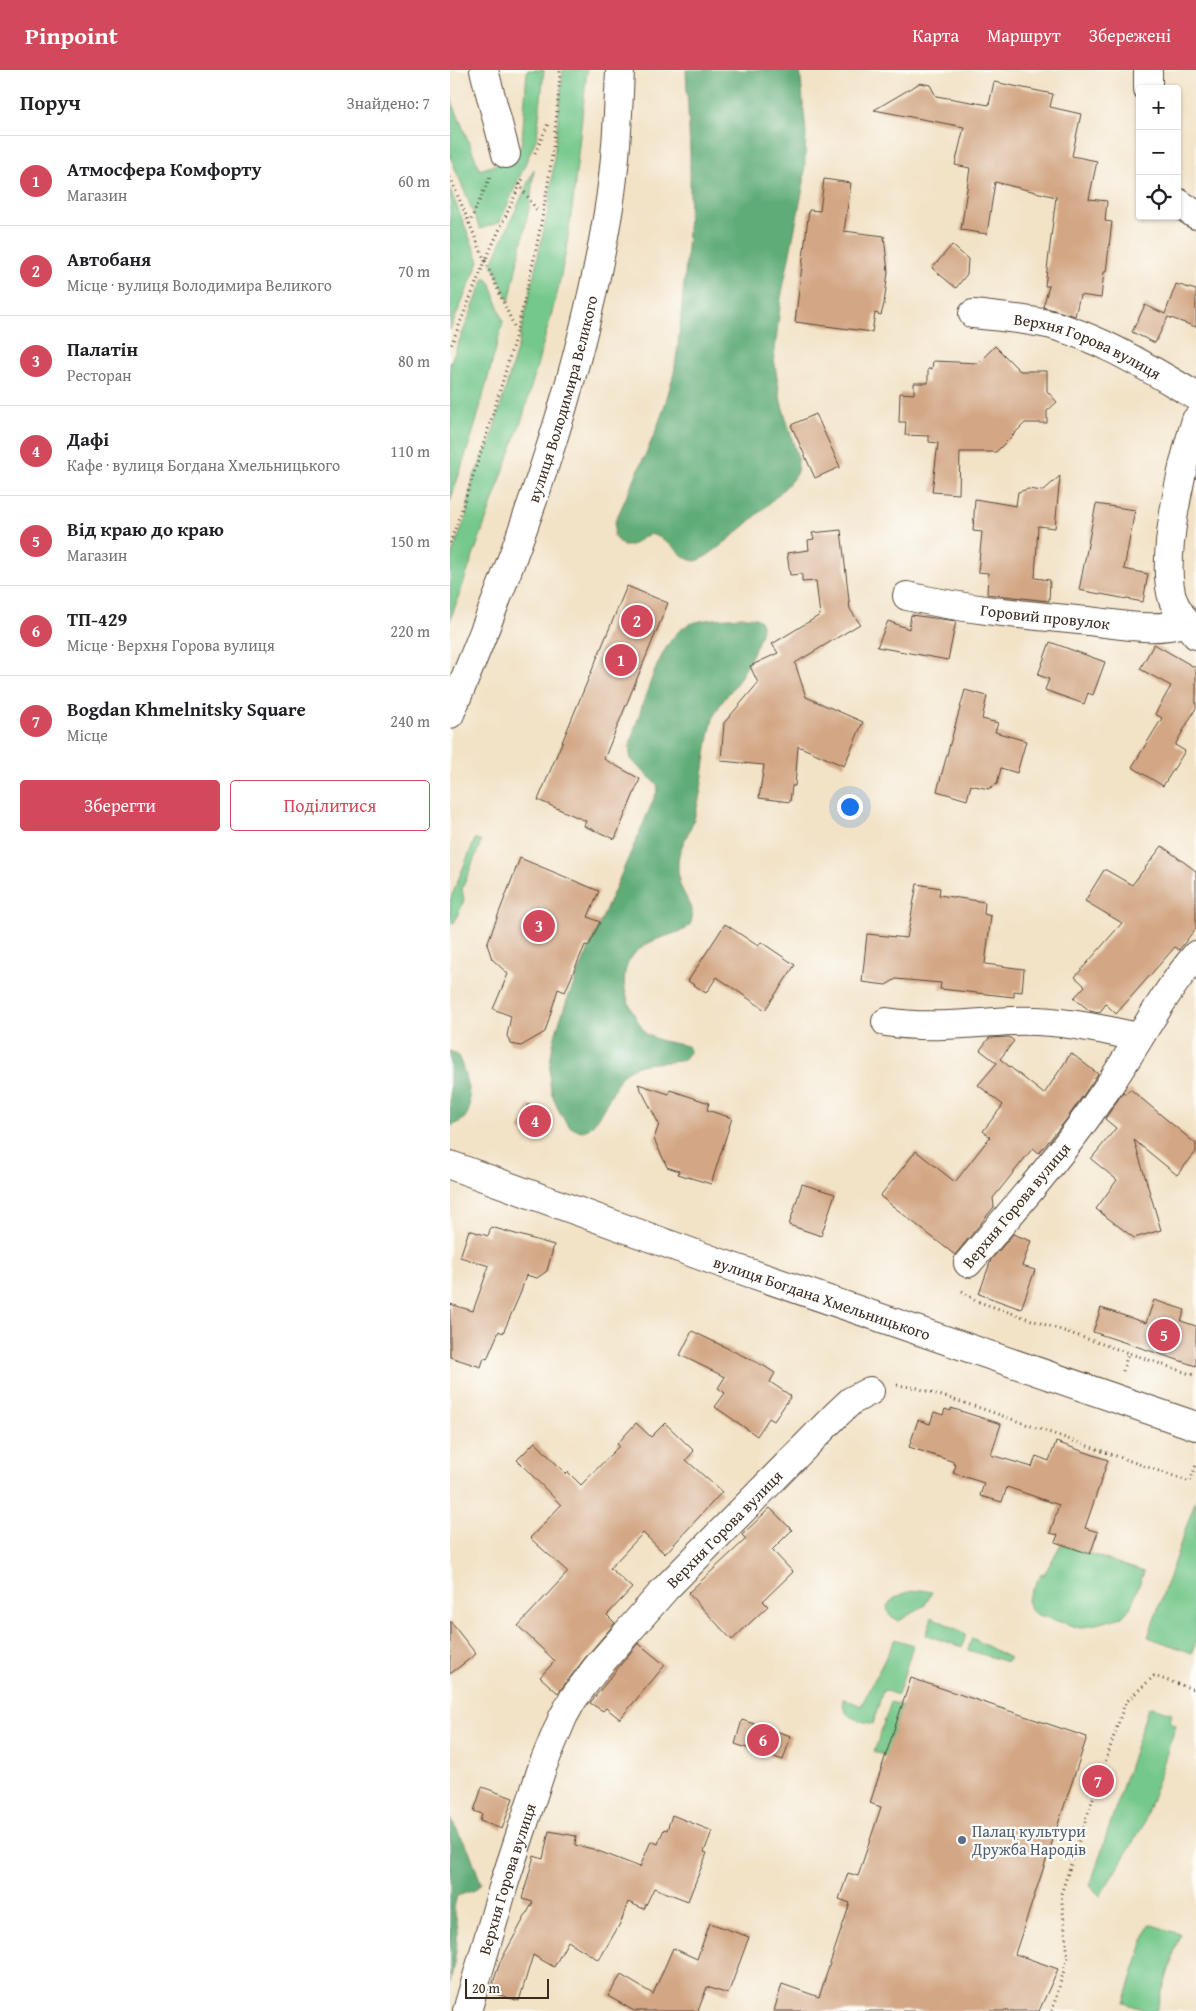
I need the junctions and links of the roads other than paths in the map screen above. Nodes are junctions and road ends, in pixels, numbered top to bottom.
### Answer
1 (484, 70) edge
2 (620, 70) edge
3 (1148, 70) edge
4 (1148, 85) edge
5 (517, 160) road end
6 (1181, 205) edge
7 (1196, 215) edge
8 (973, 314) dead end
9 (1196, 396) edge
10 (1196, 420) edge
11 (907, 596) dead end
12 (1191, 628) edge
13 (457, 682) edge
14 (450, 714) edge
15 (1196, 955) edge
16 (886, 1022) dead end
17 (1138, 1037) junction
18 (450, 1165) edge
19 (968, 1263) road end
20 (870, 1391) road end
21 (1196, 1426) edge
22 (467, 2011) edge

1 - 5 street
2 - 13 street, вулиця Володимира Великого
3 - 4 street
6 - 7 street
8 - 9 street, Верхня Горова вулиця
10 - 12 street
11 - 12 street, Горовий провулок
13 - 14 street, вулиця Володимира Великого
15 - 17 street, Верхня Горова вулиця
16 - 17 street
17 - 19 street, Верхня Горова вулиця
18 - 21 street, вулиця Богдана Хмельницького
20 - 22 street, Верхня Горова вулиця

